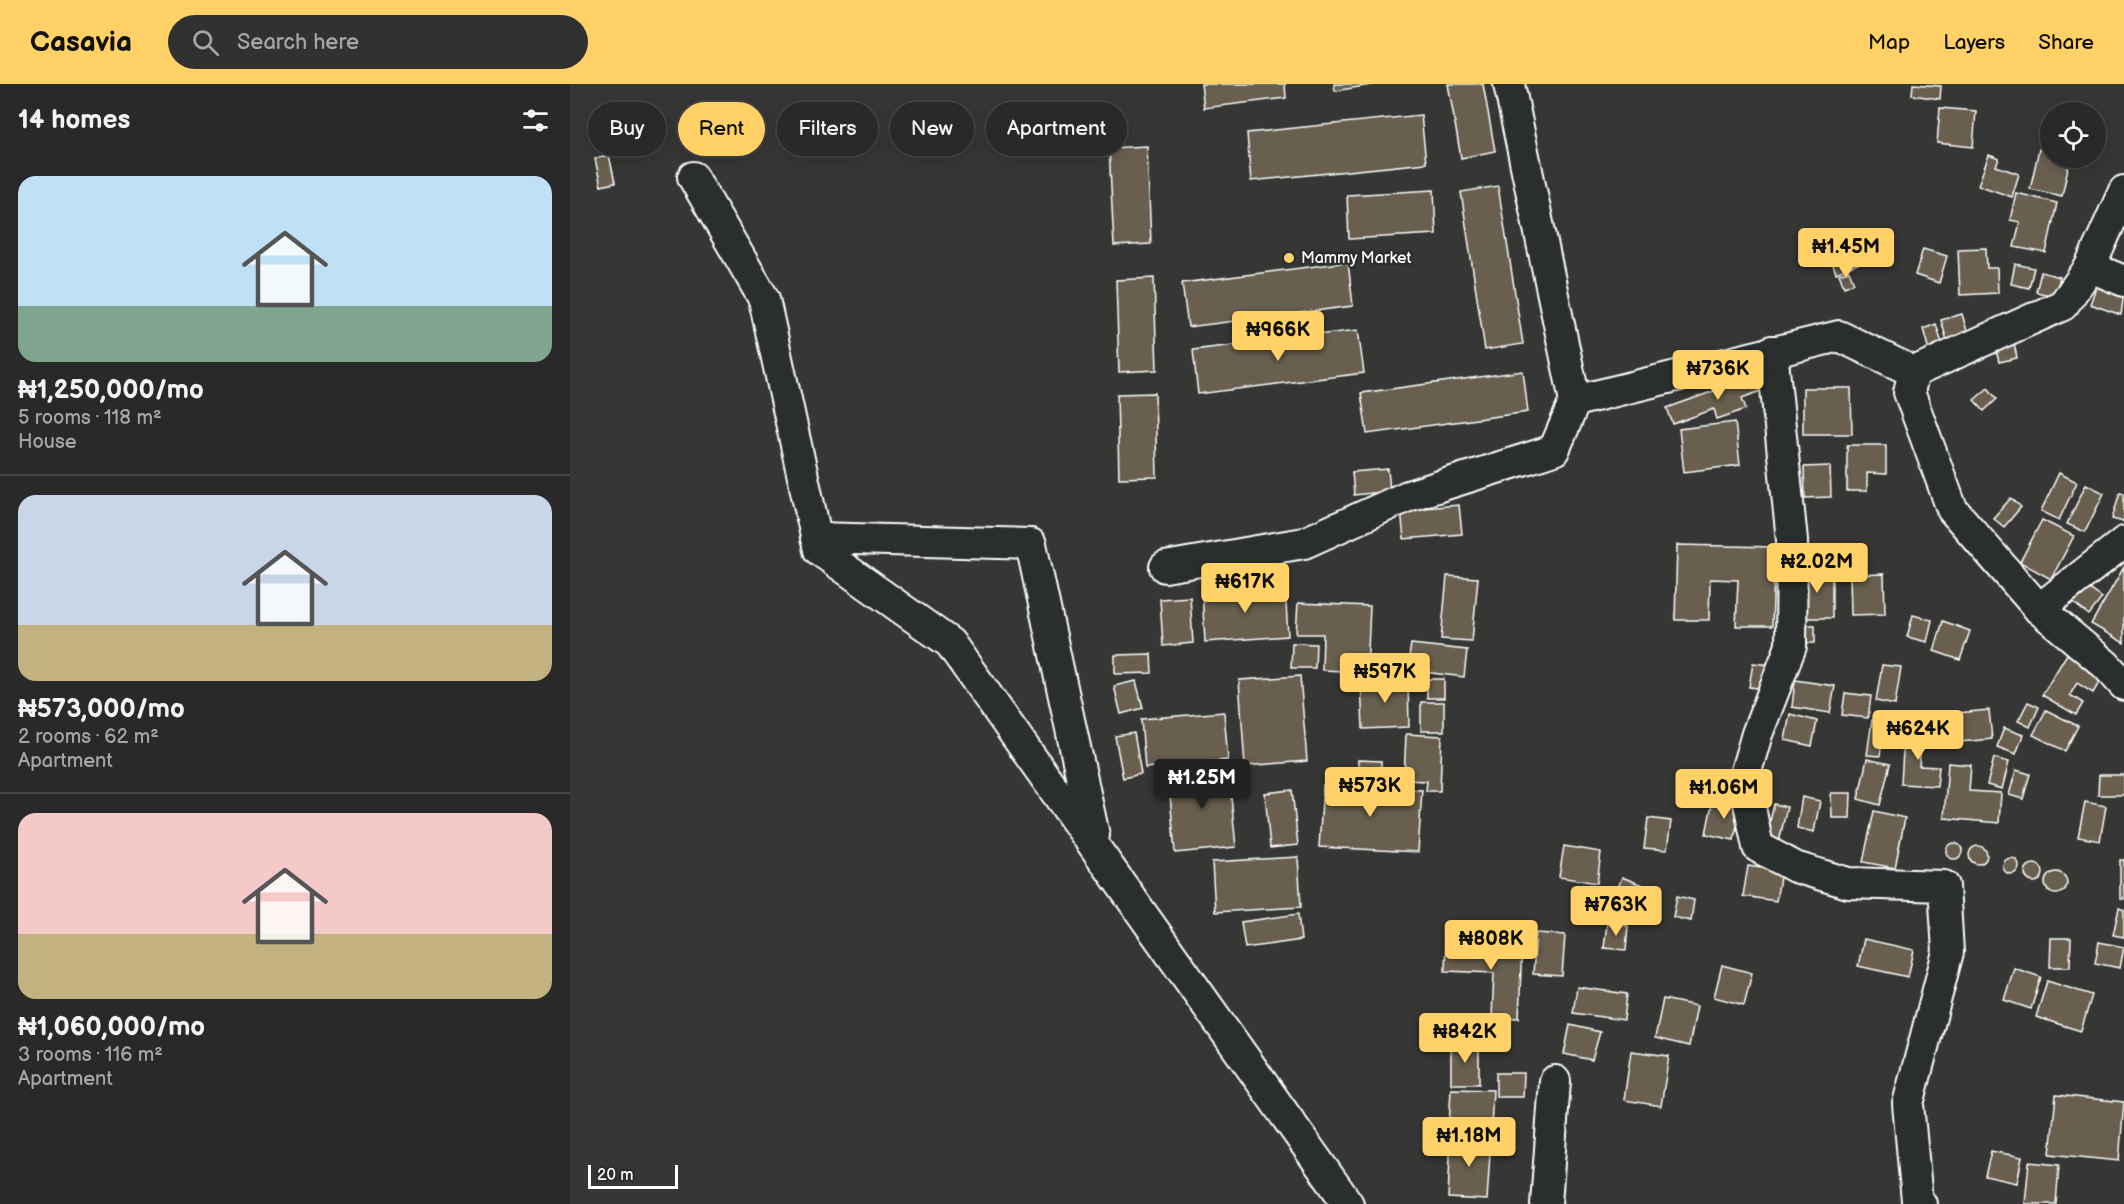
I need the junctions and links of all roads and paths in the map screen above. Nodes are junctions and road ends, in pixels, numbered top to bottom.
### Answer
1 (1509, 84) edge
2 (693, 177) dead end
3 (2124, 191) edge
4 (2090, 267) junction
5 (2124, 281) edge
6 (1772, 351) junction
7 (1914, 372) junction
8 (1575, 401) junction
9 (816, 538) junction
10 (2124, 542) edge
11 (1165, 567) dead end
12 (2039, 609) junction
13 (2124, 685) edge
14 (1096, 847) junction
15 (1555, 1082) dead end
16 (1342, 1195) edge
17 (1916, 1203) edge
18 (1367, 1204) edge
19 (1546, 1204) edge

1 - 8 street
2 - 9 street
3 - 4 street
4 - 5 street
4 - 7 street
6 - 7 street
6 - 8 street
6 - 17 street
7 - 12 street
8 - 11 street
9 - 14 street
9 - 14 street
10 - 12 street
12 - 13 street
14 - 16 street
15 - 19 street
16 - 18 street

